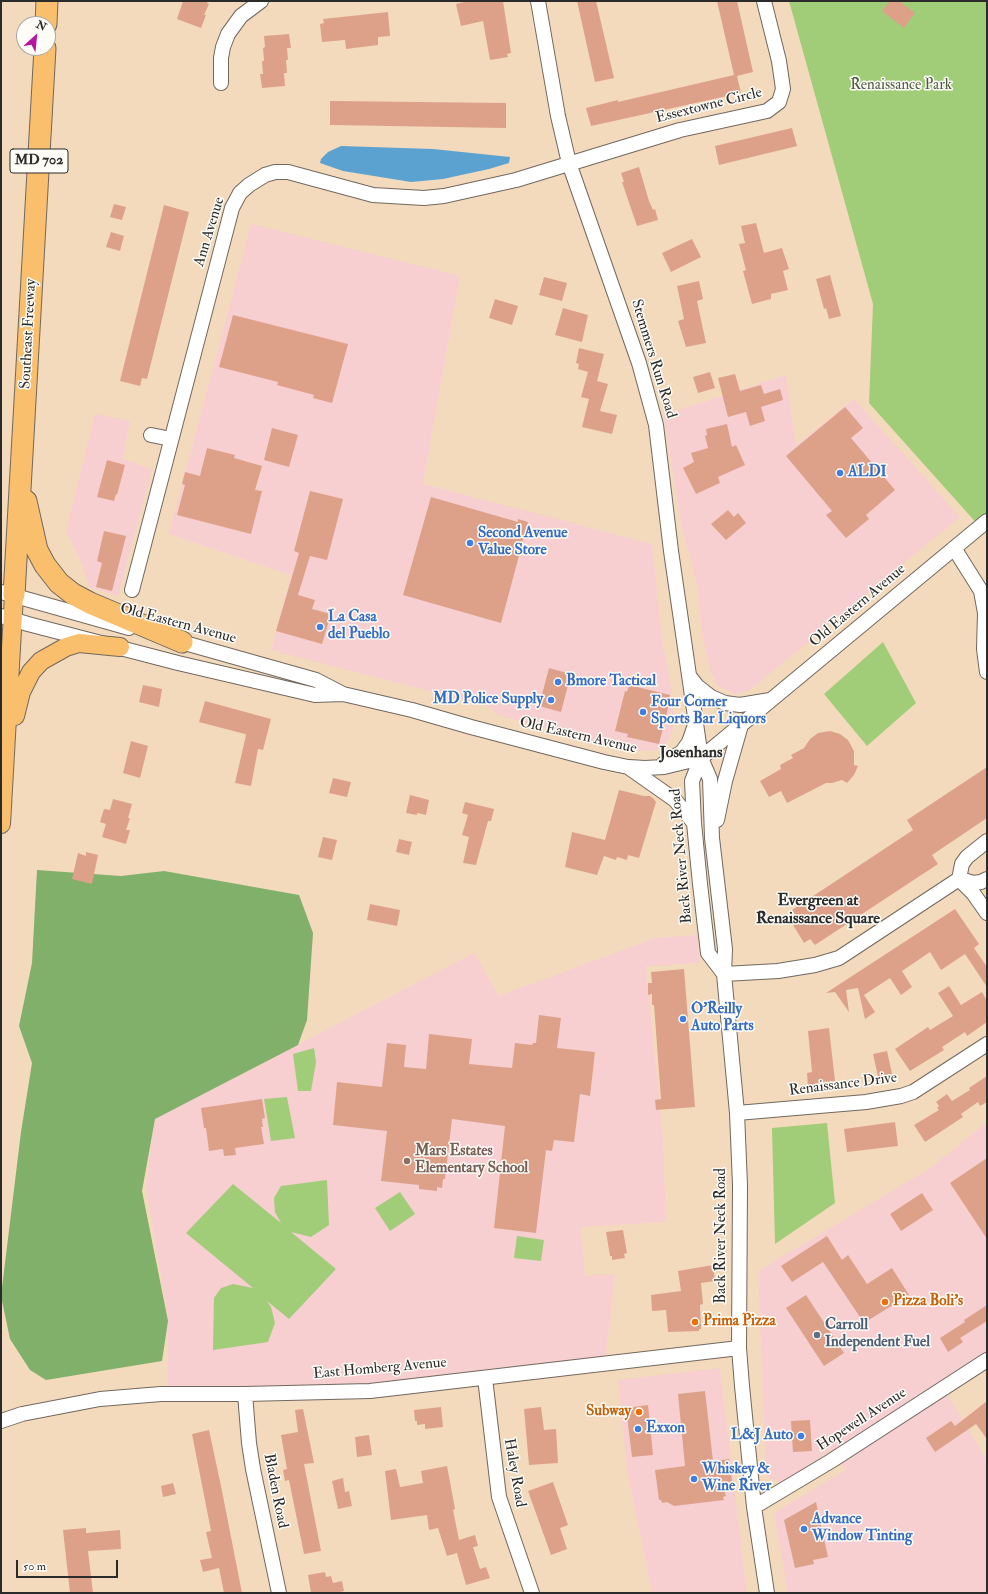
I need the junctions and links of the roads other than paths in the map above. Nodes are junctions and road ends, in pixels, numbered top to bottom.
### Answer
1 (47, 1) edge
2 (260, 1) edge
3 (538, 1) edge
4 (764, 1) edge
5 (46, 16) edge
6 (45, 56) edge
7 (221, 83) dead end
8 (569, 163) junction
9 (151, 435) dead end
10 (171, 439) junction
11 (20, 469) junction
12 (987, 521) edge
13 (954, 548) junction
14 (132, 590) dead end
15 (7, 593) edge
16 (7, 617) edge
17 (182, 642) junction
18 (120, 647) junction
19 (987, 672) edge
20 (690, 677) junction
21 (343, 694) junction
22 (770, 700) junction
23 (696, 722) junction
24 (741, 725) junction
25 (6, 748) junction
26 (701, 758) junction
27 (628, 767) junction
28 (655, 767) junction
29 (694, 822) junction
30 (1, 824) edge
31 (712, 838) junction
32 (987, 841) edge
33 (959, 879) junction
34 (987, 879) edge
35 (987, 913) edge
36 (724, 974) junction
37 (987, 1044) edge
38 (737, 1113) junction
39 (739, 1348) junction
40 (987, 1360) edge
41 (485, 1378) junction
42 (245, 1394) junction
43 (1, 1421) edge
44 (754, 1507) junction
45 (279, 1593) edge
46 (532, 1593) edge
47 (767, 1593) edge

1 - 5 highway
2 - 7 street
3 - 8 street, Stemmers Run Road
4 - 8 street, Essextowne Circle
6 - 11 highway, Southeast Freeway / MD 702
8 - 10 street, Ann Avenue
8 - 20 street, Stemmers Run Road
9 - 10 street
10 - 14 street, Ann Avenue
11 - 15 highway, Southeast Freeway / MD 702
11 - 17 highway
12 - 13 street, Old Eastern Avenue
13 - 19 street
13 - 22 street, Old Eastern Avenue
15 - 16 main road, Southeast Freeway / MD 702
15 - 17 street, Old Eastern Avenue
16 - 18 street, Old Eastern Avenue
16 - 25 main road, MD 702
17 - 21 street, Old Eastern Avenue
18 - 21 street, Old Eastern Avenue
18 - 25 main road
20 - 22 street
20 - 23 street, Stemmers Run Road
21 - 27 street, Old Eastern Avenue
22 - 24 street, Old Eastern Avenue
23 - 26 street, Stemmers Run Road
23 - 28 street
24 - 26 street, Old Eastern Avenue
24 - 31 street
25 - 30 main road, MD 702
26 - 28 street, Old Eastern Avenue
26 - 29 street, Back River Neck Road
26 - 31 street, Back River Neck Road
27 - 28 street, Old Eastern Avenue
27 - 29 street
29 - 36 street, Back River Neck Road
31 - 36 street, Back River Neck Road
32 - 33 street
33 - 34 street
33 - 35 street
33 - 36 street
36 - 38 street, Back River Neck Road
37 - 38 street, Renaissance Drive
38 - 39 street, Back River Neck Road
39 - 41 street, East Homberg Avenue
39 - 44 street, Back River Neck Road
40 - 44 street, Hopewell Avenue
41 - 42 street, East Homberg Avenue
41 - 46 street, Haley Road
42 - 43 street, East Homberg Avenue
42 - 45 street, Bladen Road
44 - 47 street, Back River Neck Road

